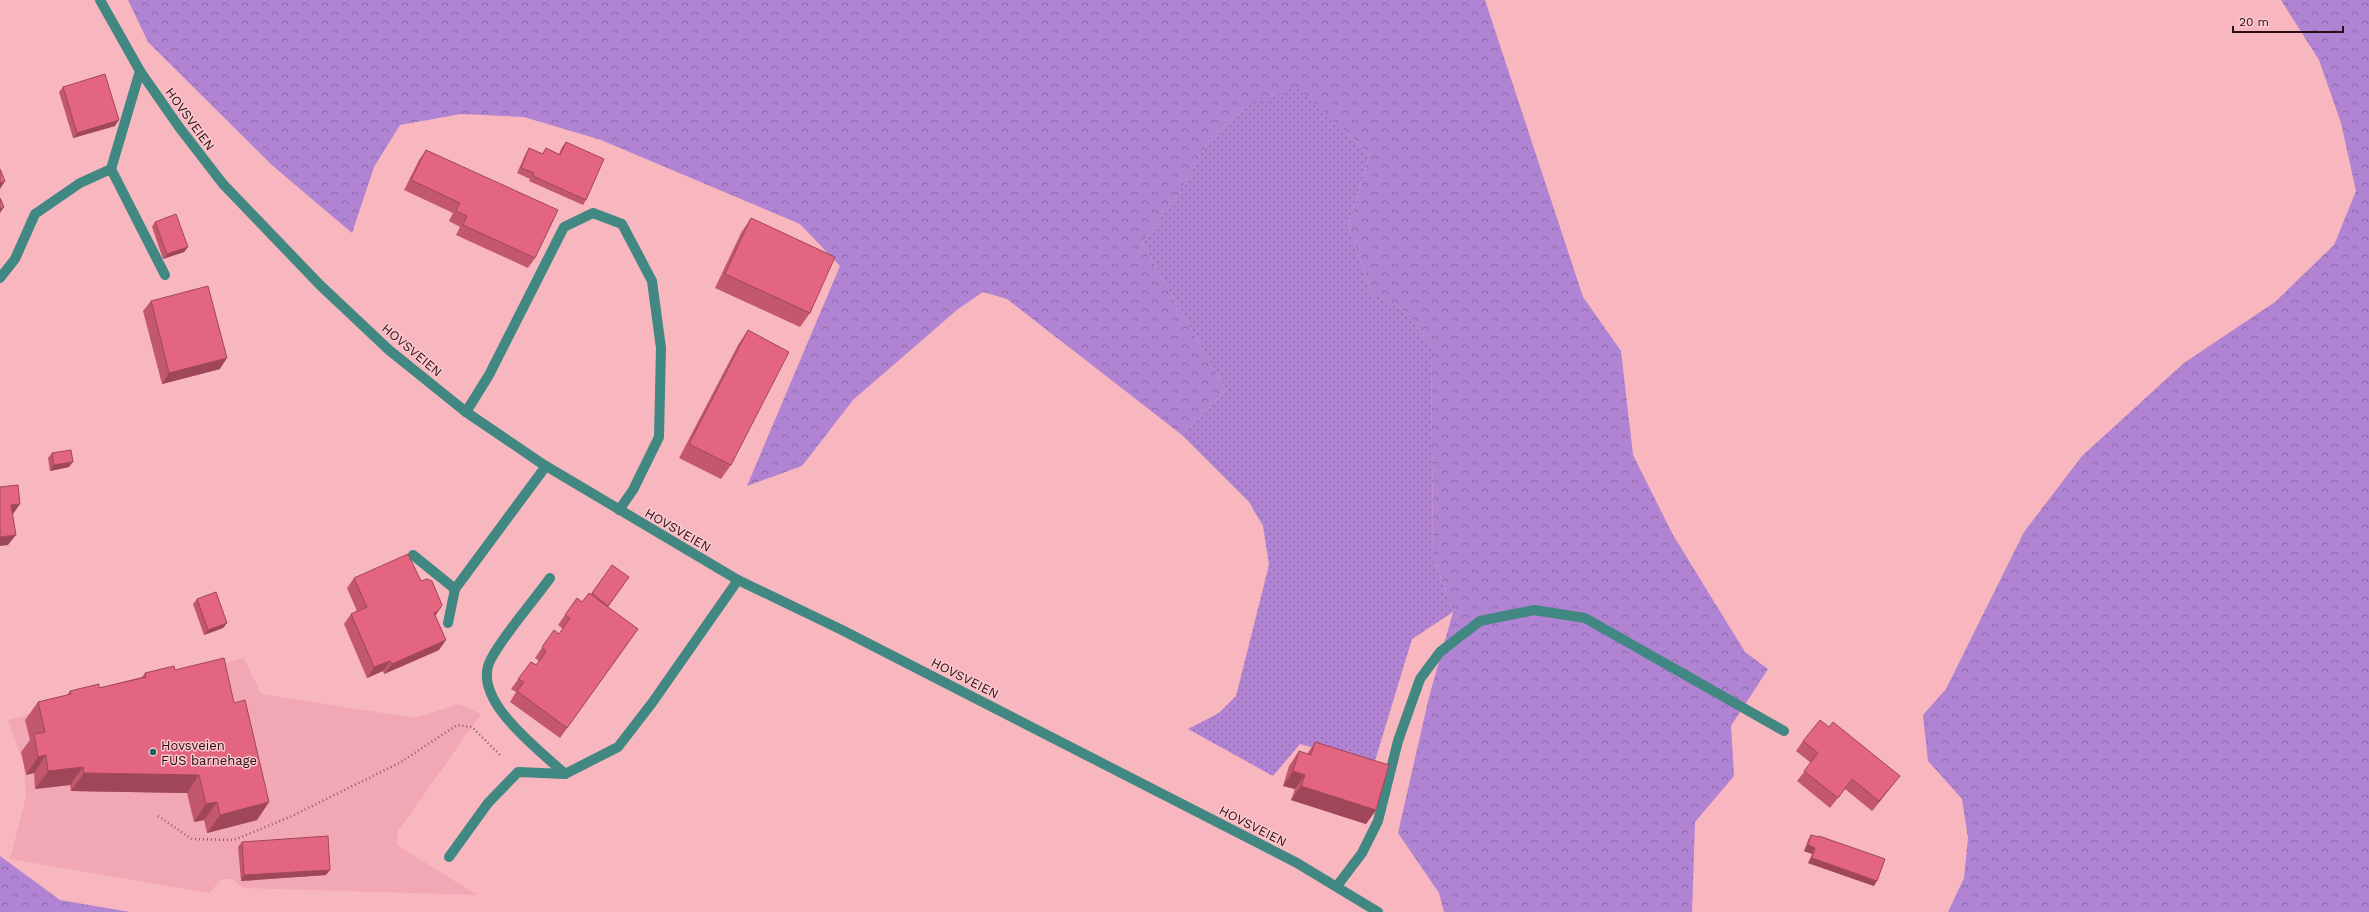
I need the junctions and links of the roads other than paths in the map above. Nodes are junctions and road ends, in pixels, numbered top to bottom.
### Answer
1 (100, 0) edge
2 (140, 71) junction
3 (111, 169) junction
4 (165, 275) dead end
5 (0, 278) edge
6 (466, 412) junction
7 (546, 466) junction
8 (619, 510) junction
9 (412, 555) dead end
10 (550, 578) dead end
11 (738, 580) junction
12 (455, 589) junction
13 (448, 623) dead end
14 (1784, 731) dead end
15 (565, 774) junction
16 (449, 857) dead end
17 (1337, 886) junction
18 (1372, 910) edge

1 - 2 street, HOVSVEIEN
2 - 3 street
2 - 6 street, HOVSVEIEN
3 - 4 street
3 - 5 street
6 - 7 street, HOVSVEIEN
6 - 8 street
7 - 8 street, HOVSVEIEN
7 - 12 street
8 - 11 street, HOVSVEIEN
9 - 12 street
10 - 15 street
11 - 15 street
11 - 17 street, HOVSVEIEN
12 - 13 street
14 - 17 street
15 - 16 street
17 - 18 street, HOVSVEIEN

